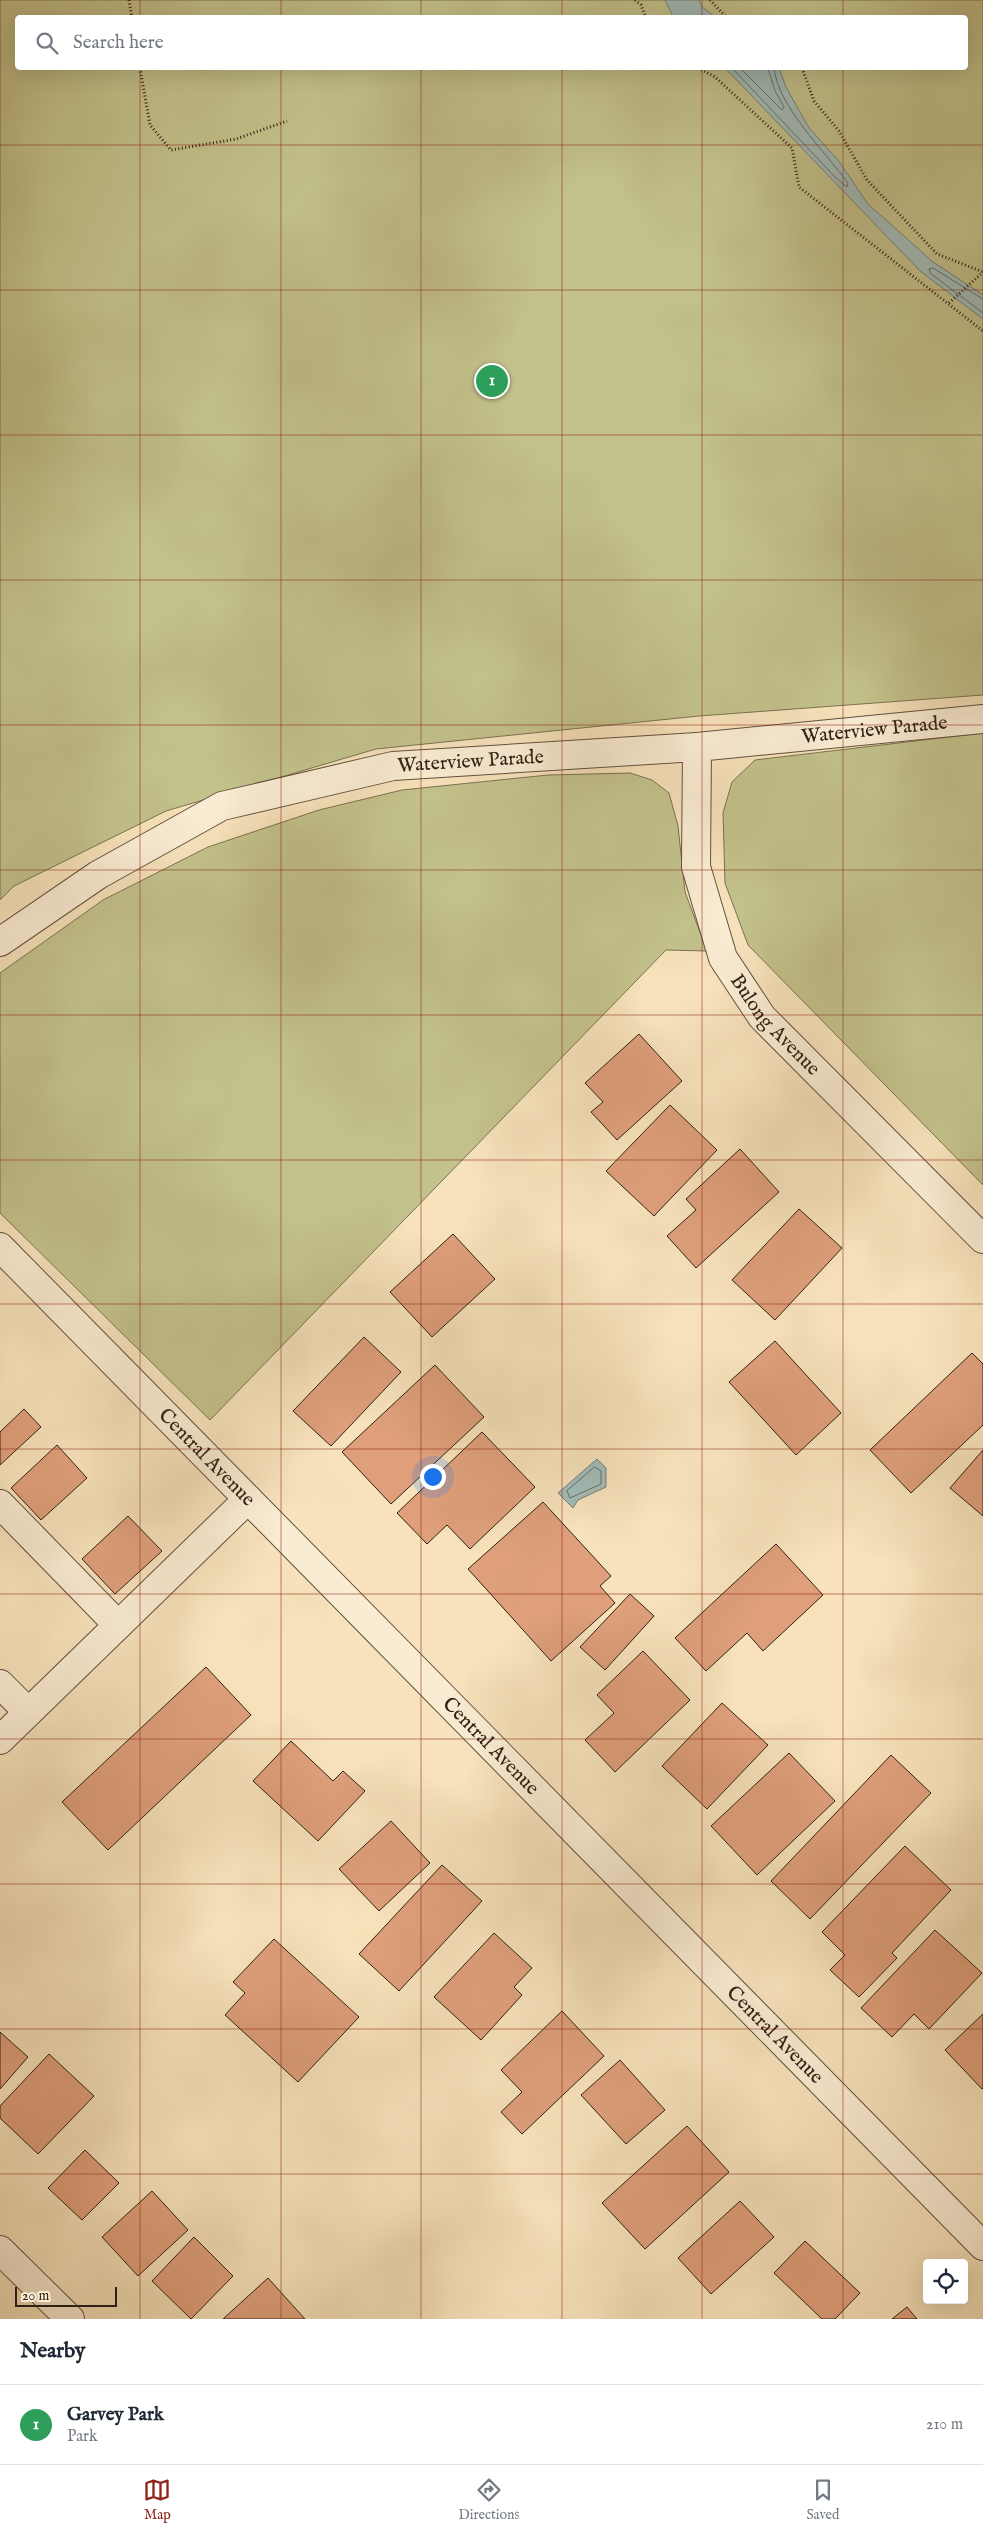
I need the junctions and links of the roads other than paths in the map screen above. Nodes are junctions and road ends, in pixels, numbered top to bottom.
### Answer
1 (983, 719) edge
2 (697, 748) junction
3 (0, 942) edge
4 (983, 1239) edge
5 (0, 1247) edge
6 (248, 1499) junction
7 (0, 1504) edge
8 (118, 1625) junction
9 (0, 1684) edge
10 (28, 1712) junction
11 (0, 1740) edge
12 (983, 2246) edge
13 (0, 2250) edge
14 (70, 2319) edge

1 - 2 street, Waterview Parade
2 - 3 street, Waterview Parade
2 - 4 street, Bulong Avenue
5 - 6 street, Central Avenue
6 - 8 street
6 - 12 street, Central Avenue
7 - 8 street
8 - 10 street
9 - 10 street
10 - 11 street
13 - 14 street

